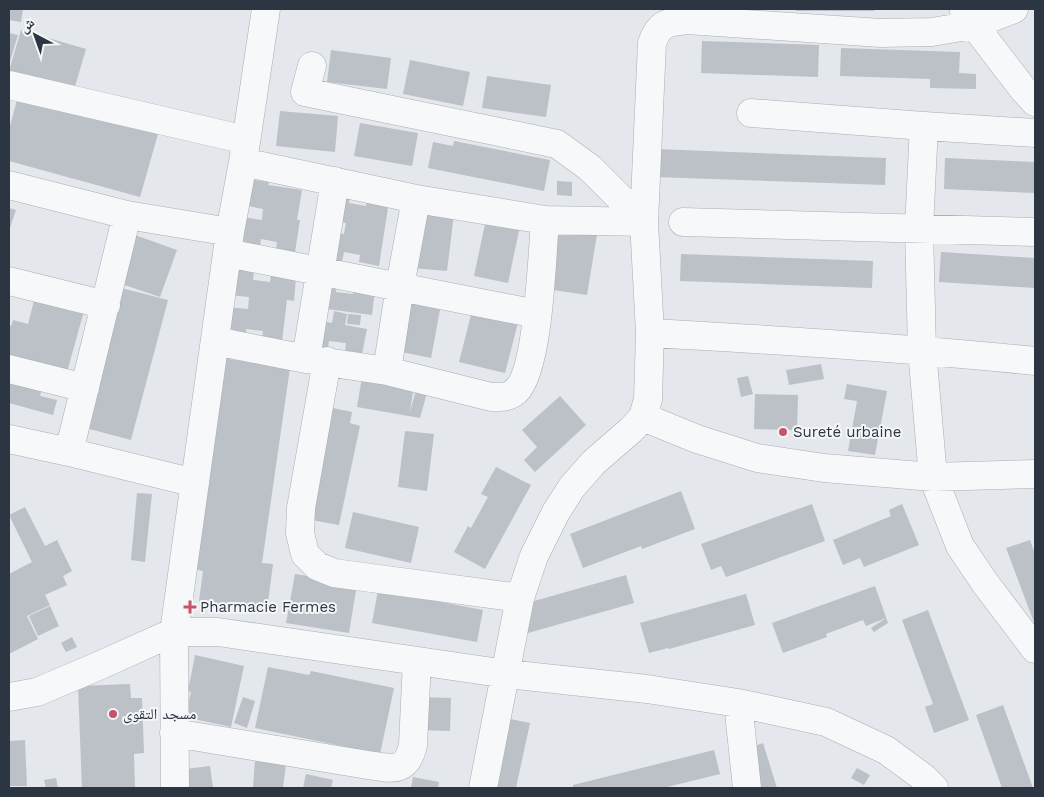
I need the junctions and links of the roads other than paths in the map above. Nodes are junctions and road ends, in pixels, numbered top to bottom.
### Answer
1 (266, 9) edge
2 (1014, 9) edge
3 (967, 17) edge
4 (312, 66) dead end
5 (9, 85) edge
6 (1035, 102) edge
7 (751, 113) dead end
8 (924, 126) junction
9 (1035, 133) edge
10 (244, 151) junction
11 (335, 181) junction
12 (9, 185) edge
13 (416, 198) junction
14 (127, 214) junction
15 (545, 220) junction
16 (644, 222) junction
17 (683, 222) dead end
18 (918, 228) junction
19 (1035, 232) edge
20 (229, 243) junction
21 (320, 270) junction
22 (9, 281) edge
23 (400, 286) junction
24 (106, 305) junction
25 (537, 314) junction
26 (650, 333) junction
27 (216, 341) junction
28 (922, 350) junction
29 (316, 360) junction
30 (1035, 361) edge
31 (9, 369) edge
32 (388, 371) junction
33 (86, 388) junction
34 (643, 417) junction
35 (9, 439) edge
36 (69, 452) junction
37 (1035, 474) edge
38 (933, 476) junction
39 (194, 483) junction
40 (520, 598) junction
41 (174, 632) junction
42 (1035, 650) edge
43 (417, 661) junction
44 (507, 674) junction
45 (9, 697) edge
46 (738, 703) junction
47 (174, 733) junction
48 (175, 788) edge
49 (483, 788) edge
50 (747, 788) edge
51 (934, 788) edge

1 - 10 street
2 - 3 street
3 - 6 street
3 - 16 street
4 - 16 street
5 - 10 street
7 - 8 street
8 - 9 street
8 - 18 street
10 - 11 street
10 - 20 street
11 - 13 street
11 - 21 street
12 - 14 street
13 - 15 street
13 - 23 street
14 - 20 street
14 - 24 street
15 - 16 street
15 - 25 street
16 - 26 street
17 - 18 street
18 - 19 street
18 - 28 street
20 - 21 street
20 - 27 street
21 - 23 street
21 - 29 street
22 - 24 street
23 - 25 street
23 - 32 street
24 - 33 street
25 - 32 street
26 - 28 street
26 - 34 street
27 - 29 street
27 - 39 street
28 - 30 street
28 - 38 street
29 - 32 street
29 - 40 street
31 - 33 street
33 - 36 street
34 - 38 street
34 - 40 street
35 - 36 street
36 - 39 street
37 - 38 street
38 - 42 street
39 - 41 street
40 - 44 street
41 - 43 street
41 - 45 street
41 - 47 street
43 - 44 street
43 - 47 street
44 - 46 street
44 - 49 street
46 - 50 street
46 - 51 street
47 - 48 street

